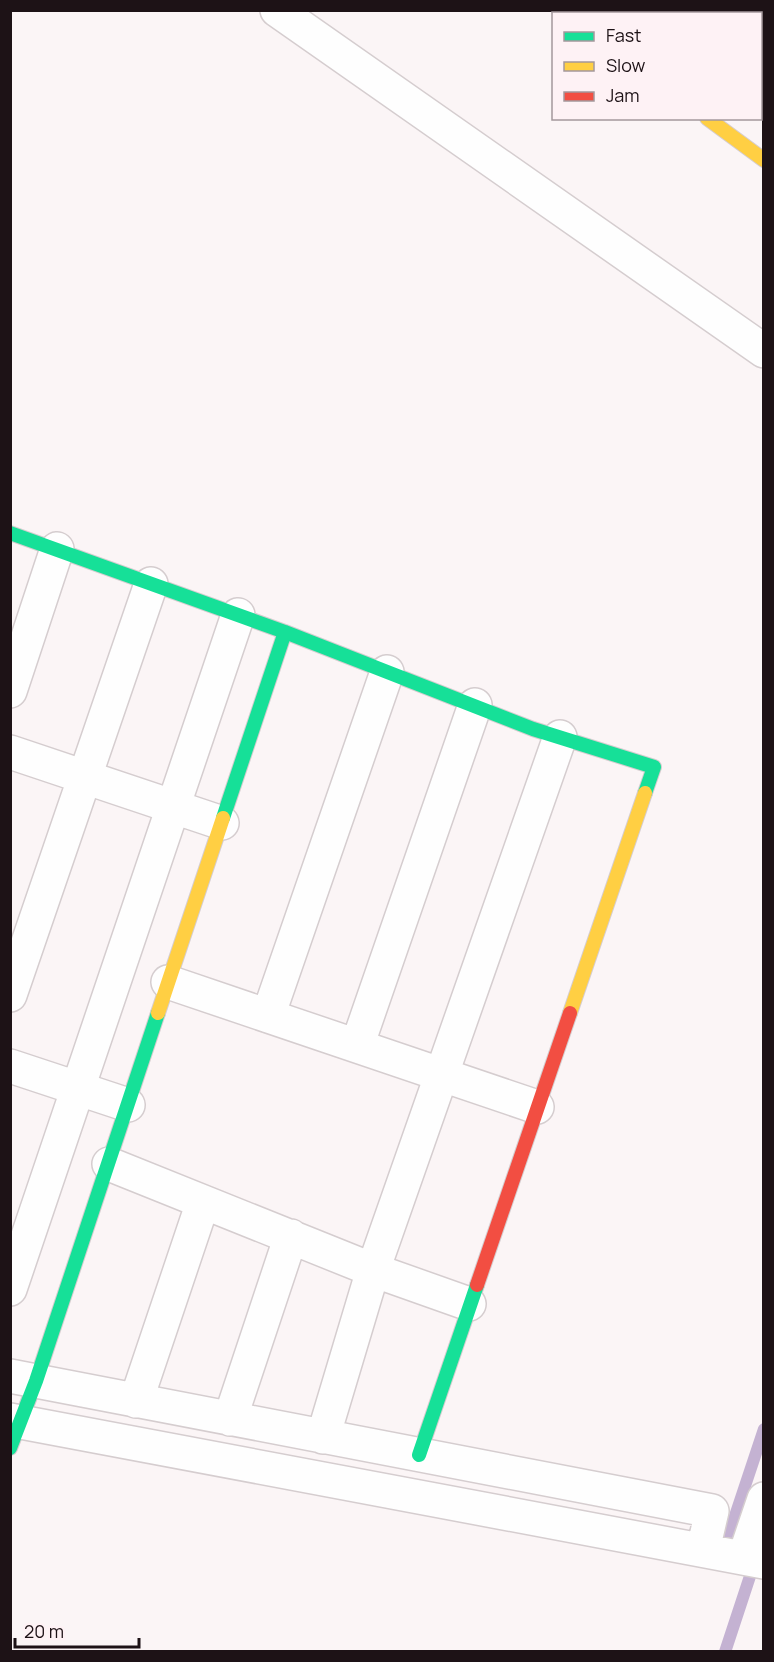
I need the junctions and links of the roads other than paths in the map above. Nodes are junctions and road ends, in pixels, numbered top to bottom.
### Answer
1 (277, 10) edge
2 (710, 120) edge
3 (764, 160) edge
4 (764, 351) edge
5 (10, 532) edge
6 (57, 549) junction
7 (151, 584) junction
8 (238, 615) junction
9 (285, 632) junction
10 (387, 672) junction
11 (10, 691) edge
12 (475, 705) junction
13 (560, 737) junction
14 (10, 752) edge
15 (85, 778) junction
16 (173, 807) junction
17 (222, 823) junction
18 (168, 982) junction
19 (10, 995) edge
20 (268, 1016) junction
21 (357, 1046) junction
22 (10, 1066) edge
23 (442, 1075) junction
24 (78, 1089) junction
25 (128, 1106) junction
26 (537, 1107) junction
27 (109, 1164) junction
28 (203, 1202) junction
29 (291, 1236) junction
30 (373, 1269) junction
31 (10, 1289) edge
32 (469, 1304) junction
33 (23, 1379) edge
34 (136, 1401) junction
35 (230, 1419) junction
36 (13, 1430) edge
37 (323, 1437) junction
38 (419, 1455) junction
39 (764, 1499) edge
40 (703, 1550) junction
41 (754, 1560) edge

1 - 4 street
2 - 3 main road
5 - 6 main road
6 - 7 main road
6 - 11 street
7 - 8 main road
7 - 15 street
8 - 9 main road
8 - 16 street
9 - 10 main road
9 - 17 main road
10 - 12 main road
10 - 20 street
12 - 13 main road
12 - 21 street
13 - 23 street
13 - 26 main road
14 - 15 street
15 - 16 street
15 - 19 street
16 - 17 street
16 - 24 street
17 - 18 main road
18 - 20 street
18 - 25 main road
20 - 21 street
21 - 23 street
22 - 24 street
23 - 26 street
23 - 30 street
24 - 25 street
24 - 31 street
25 - 27 main road
26 - 32 main road
27 - 28 street
27 - 33 main road
28 - 29 street
28 - 34 street
29 - 30 street
29 - 35 street
30 - 32 street
30 - 37 street
32 - 38 main road
33 - 34 street
33 - 36 main road
34 - 35 street
35 - 37 street
36 - 40 street
37 - 38 street
38 - 40 street
39 - 41 street
40 - 41 street

